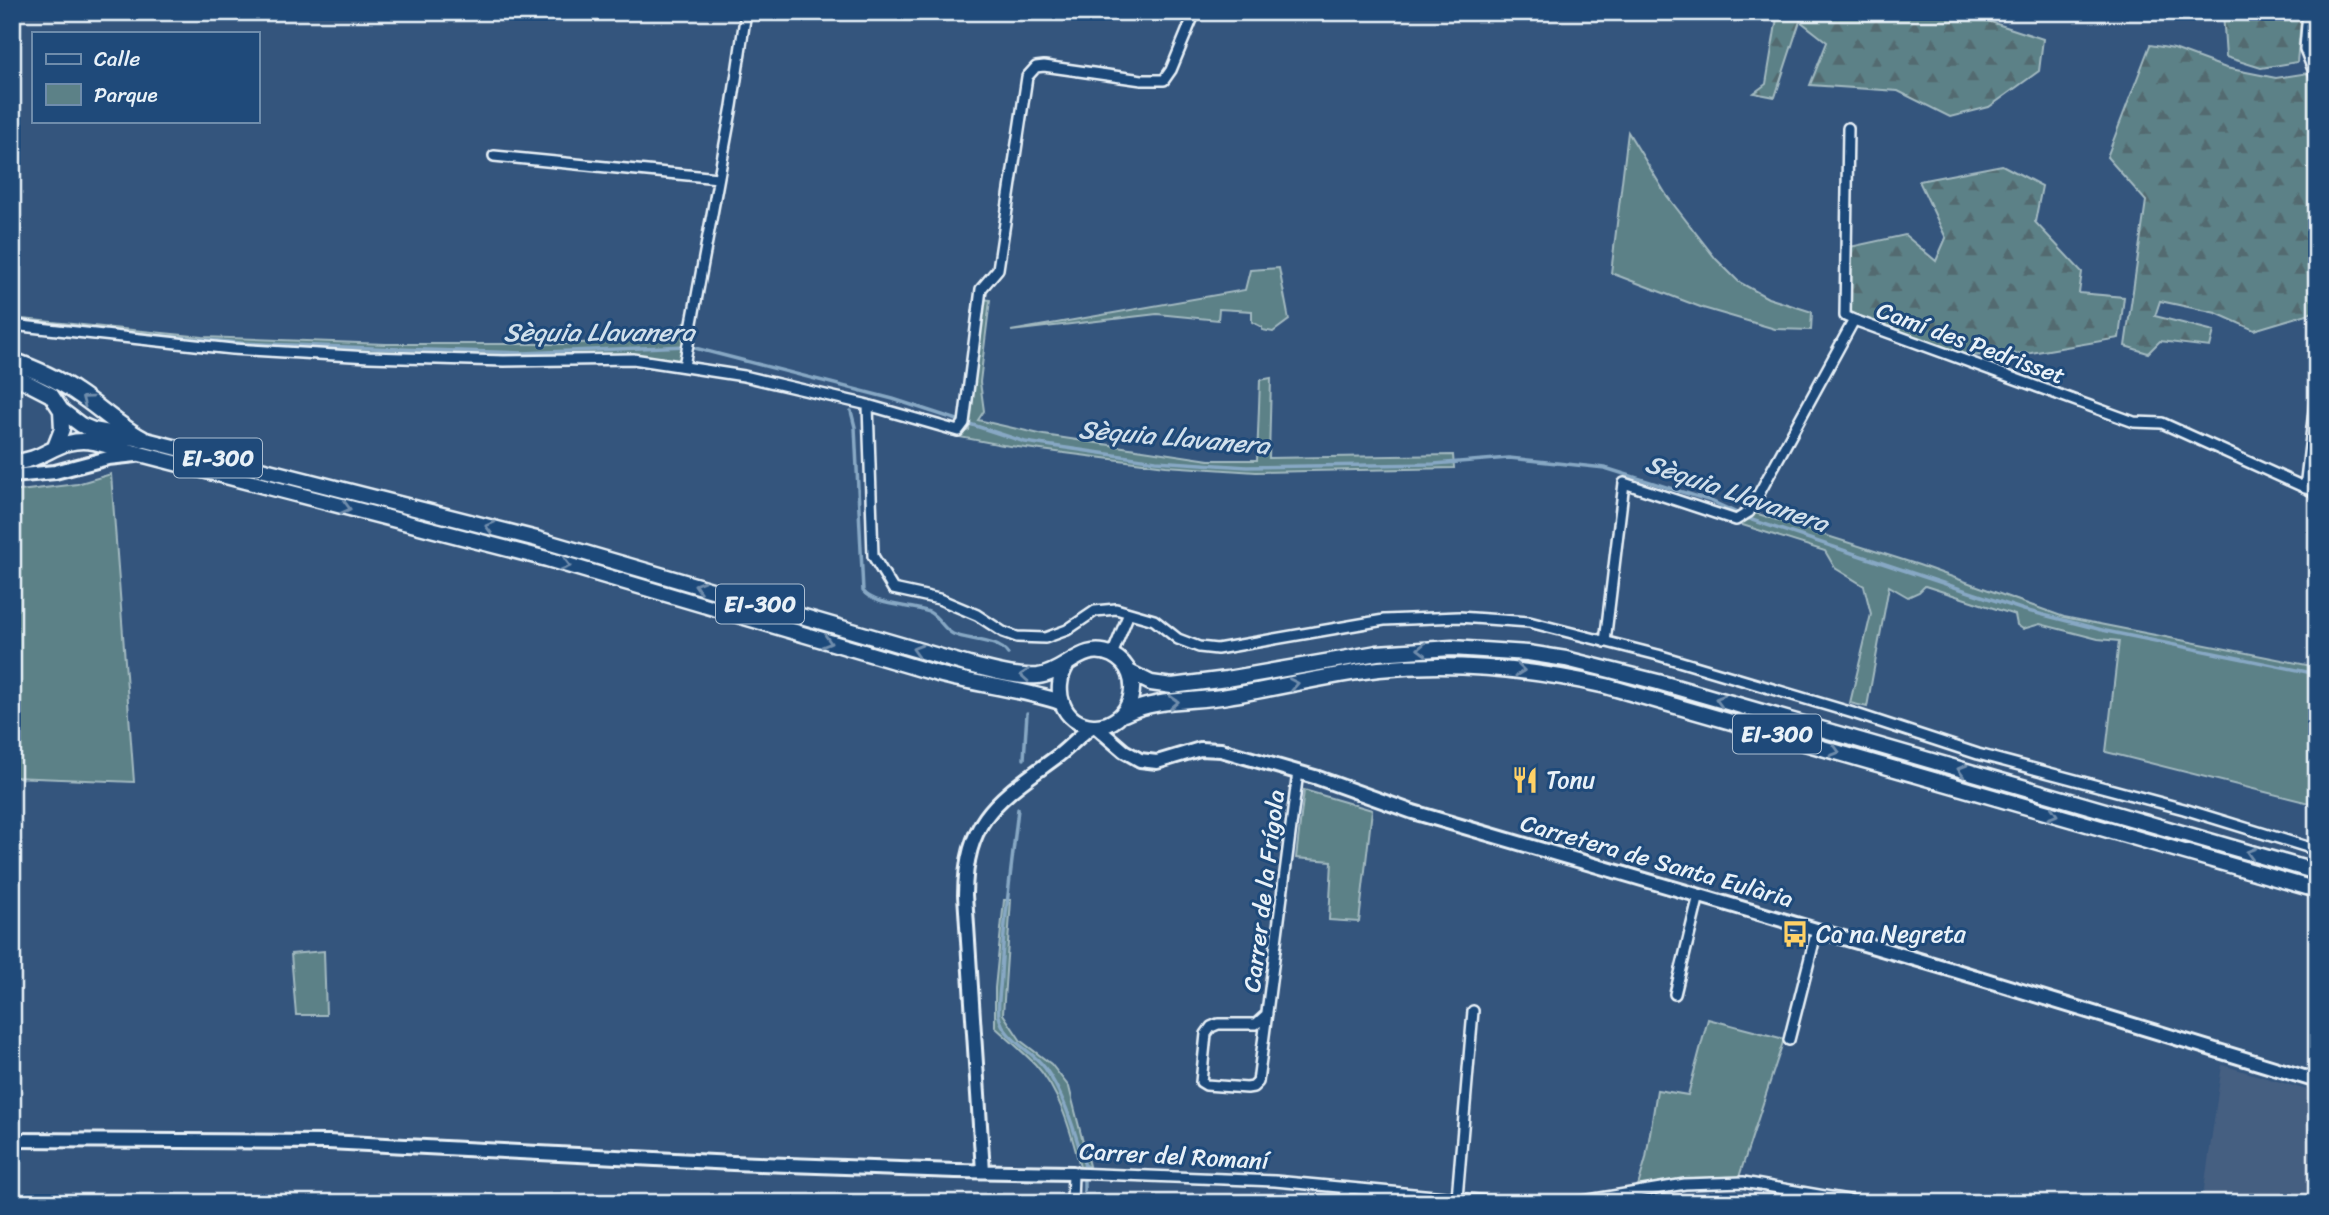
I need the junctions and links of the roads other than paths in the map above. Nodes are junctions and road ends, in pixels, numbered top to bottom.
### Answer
1 (746, 12) edge
2 (1195, 12) edge
3 (2308, 12) edge
4 (2317, 80) edge
5 (1848, 128) dead end
6 (494, 156) dead end
7 (718, 178) junction
8 (1854, 320) junction
9 (12, 325) edge
10 (12, 361) edge
11 (684, 366) junction
12 (12, 375) edge
13 (2317, 385) edge
14 (868, 405) junction
15 (61, 410) junction
16 (55, 447) junction
17 (141, 447) junction
18 (12, 461) edge
19 (12, 476) edge
20 (2305, 488) junction
21 (2317, 493) edge
22 (1129, 612) junction
23 (1605, 642) junction
24 (1112, 655) junction
25 (1066, 666) junction
26 (1129, 672) junction
27 (1060, 702) junction
28 (1070, 716) junction
29 (1121, 716) junction
30 (1094, 726) junction
31 (1118, 745) junction
32 (1066, 749) junction
33 (1298, 772) junction
34 (2317, 850) edge
35 (2317, 872) edge
36 (2317, 890) edge
37 (1699, 895) junction
38 (1817, 930) junction
39 (1675, 994) dead end
40 (1473, 1011) dead end
41 (1267, 1014) junction
42 (1789, 1040) dead end
43 (2317, 1081) edge
44 (12, 1140) edge
45 (983, 1171) junction
46 (1073, 1172) junction
47 (1345, 1188) junction
48 (1457, 1198) junction
49 (1072, 1203) edge
50 (1344, 1203) edge
51 (1509, 1203) edge
52 (1571, 1203) edge
53 (1865, 1203) edge

1 - 7 street
2 - 14 street
3 - 4 street
5 - 8 street
6 - 7 street
7 - 11 street
8 - 20 street, Camí des Pedrisset
8 - 23 street, Camí des Pedrisset
9 - 11 street
17 -> 10 highway, EI-300
11 - 14 street
12 - 15 main road, EI-300
13 - 20 street
14 - 22 street
15 - 16 main road
15 - 17 main road, EI-300
16 - 17 main road, EI-300
16 - 18 main road, EI-300
17 - 19 street
25 -> 17 main road, EI-300
17 -> 27 main road, EI-300
20 - 21 street, Camí des Pedrisset
22 - 23 street
22 - 24 street
23 - 34 street
24 - 25 main road, EI-300
24 - 26 main road, EI-300
25 - 27 main road
26 - 29 main road
35 -> 26 main road, EI-300
27 - 28 main road
28 - 30 main road
28 - 32 street
29 - 30 main road, EI-300
29 - 31 street
29 -> 36 main road, EI-300
30 - 31 street, Carretera de Santa Eulària
30 - 32 street
31 - 33 street, Carretera de Santa Eulària
32 - 45 street
33 - 37 street, Carretera de Santa Eulària
33 - 41 street, Carrer de la Frígola
37 - 38 street, Carretera de Santa Eulària
37 - 39 street
38 - 42 street
38 - 43 street, Carretera de Santa Eulària
40 - 48 street
41 - 41 street, Carrer de la Frígola
44 - 45 street, Carrer del Romaní
45 - 46 street, Carrer del Romaní
46 - 47 street, Carrer del Romaní
46 - 49 street
47 - 48 street, Carrer del Romaní
47 - 50 street
48 - 51 street, Carrer del Romaní
52 - 53 street

